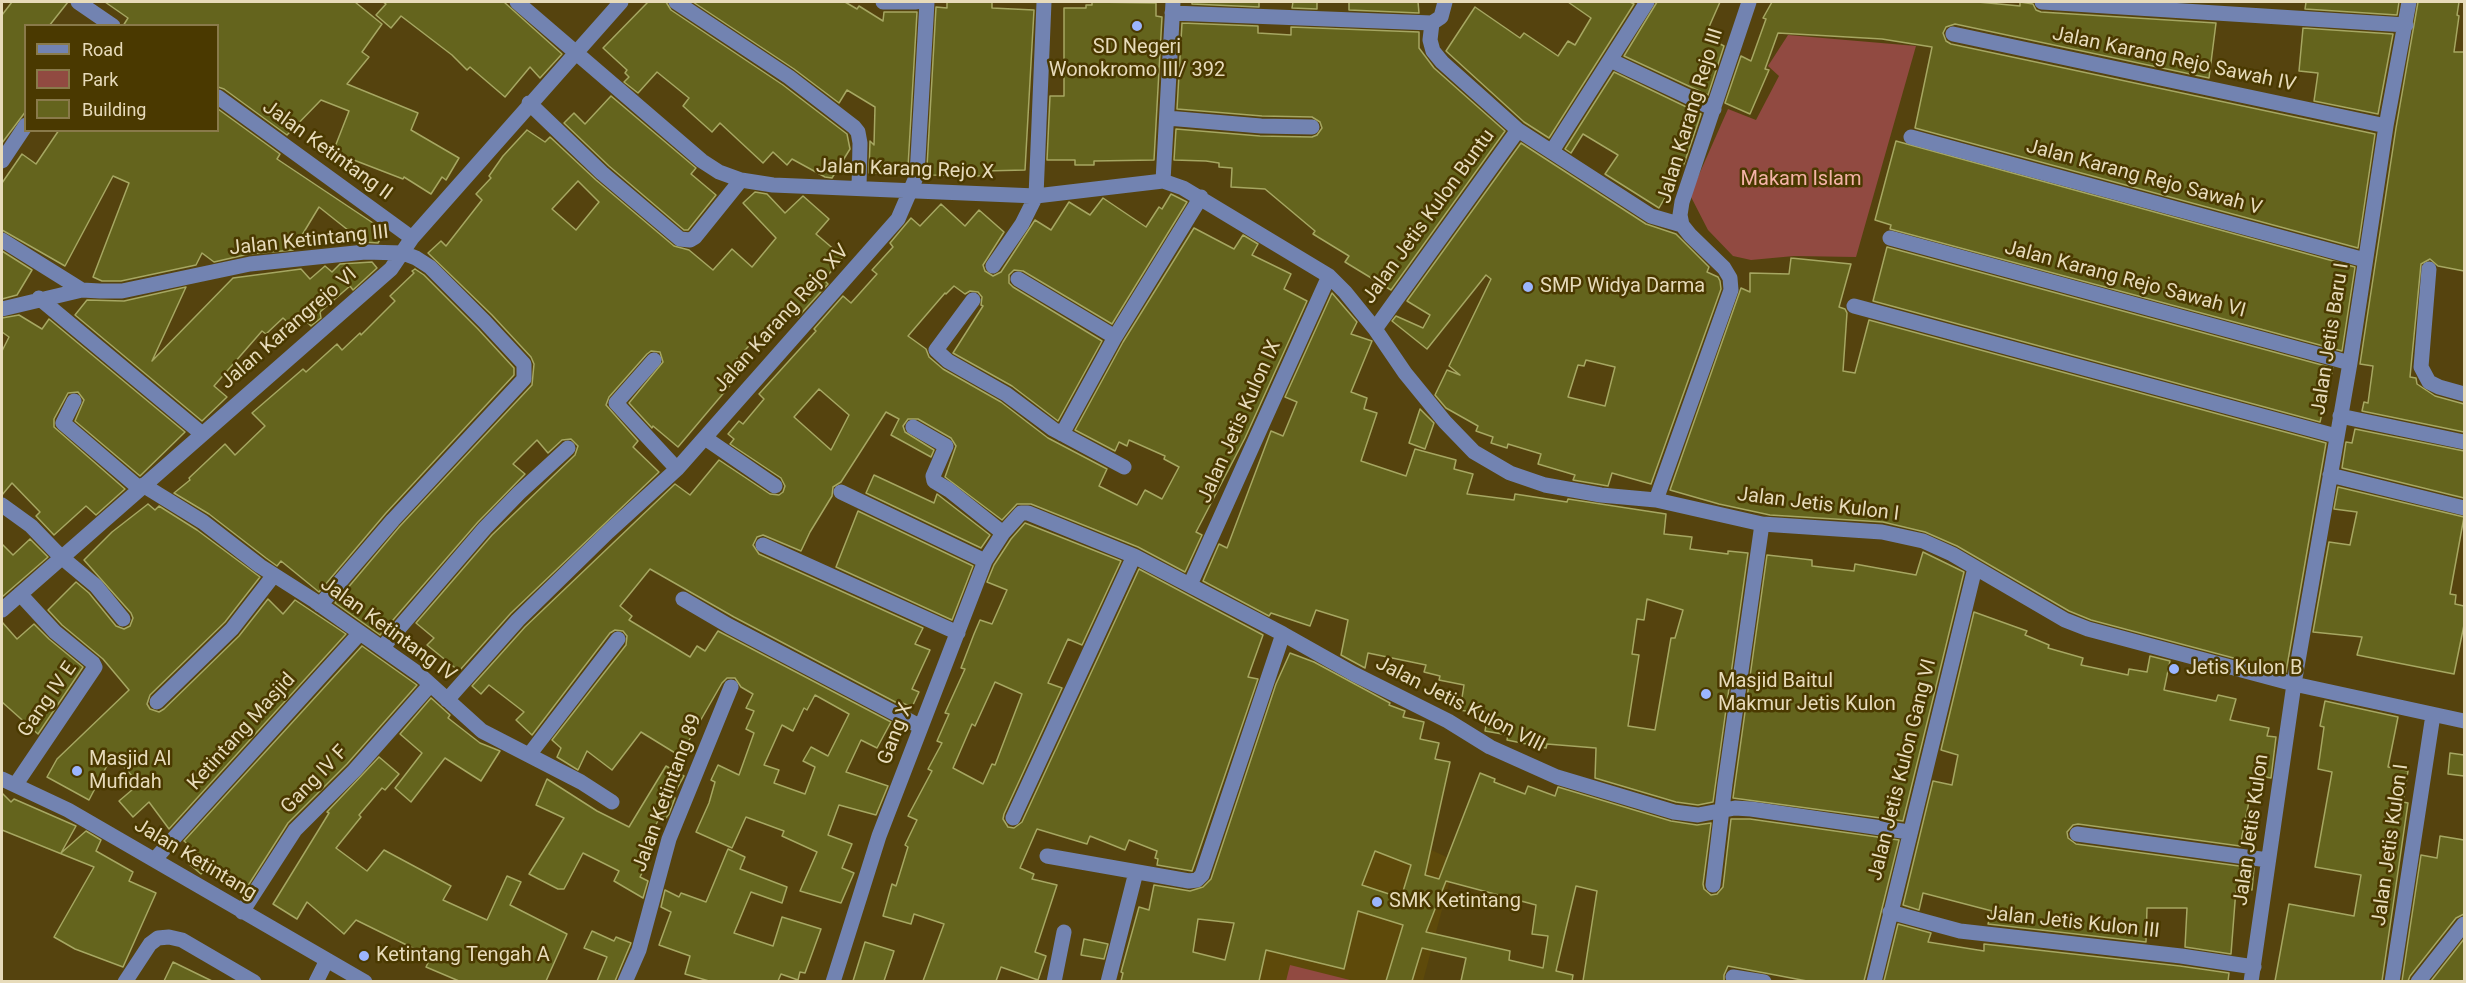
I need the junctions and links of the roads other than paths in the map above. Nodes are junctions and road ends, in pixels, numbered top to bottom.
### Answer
1 (78, 2) edge
2 (517, 2) edge
3 (621, 2) edge
4 (676, 2) edge
5 (883, 2) edge
6 (916, 2) edge
7 (927, 2) edge
8 (1044, 2) edge
9 (1445, 2) edge
10 (1647, 2) edge
11 (1749, 2) edge
12 (2042, 2) edge
13 (2409, 2) edge
14 (1173, 7) edge
15 (103, 23) edge
16 (1432, 23) junction
17 (2406, 26) junction
18 (1953, 34) dead end
19 (576, 52) junction
20 (1610, 60) junction
21 (219, 98) edge
22 (529, 103) junction
23 (1714, 109) junction
24 (1167, 118) junction
25 (2386, 126) junction
26 (1312, 127) dead end
27 (24, 128) edge
28 (1518, 130) junction
29 (1911, 136) dead end
30 (1552, 151) junction
31 (2, 161) edge
32 (741, 180) junction
33 (1162, 181) junction
34 (859, 188) junction
35 (911, 190) junction
36 (1036, 196) junction
37 (1201, 197) junction
38 (1682, 225) junction
39 (412, 238) junction
40 (1890, 238) dead end
41 (2, 240) edge
42 (403, 253) junction
43 (2366, 260) junction
44 (993, 266) dead end
45 (2430, 269) dead end
46 (1329, 276) junction
47 (1018, 279) dead end
48 (82, 290) junction
49 (39, 298) junction
50 (973, 300) dead end
51 (1854, 306) dead end
52 (2, 309) edge
53 (1375, 329) junction
54 (1115, 337) junction
55 (654, 360) dead end
56 (2349, 363) junction
57 (2464, 393) edge
58 (74, 401) dead end
59 (2340, 416) junction
60 (913, 427) dead end
61 (201, 433) junction
62 (1062, 434) junction
63 (2336, 436) junction
64 (705, 438) junction
65 (2464, 442) edge
66 (568, 448) dead end
67 (1124, 467) dead end
68 (677, 469) junction
69 (2330, 475) junction
70 (775, 486) dead end
71 (141, 487) junction
72 (841, 492) dead end
73 (1656, 500) junction
74 (2, 504) edge
75 (2464, 508) edge
76 (1021, 513) joint
77 (1762, 524) junction
78 (1003, 533) junction
79 (763, 545) dead end
80 (60, 556) junction
81 (1134, 556) junction
82 (985, 561) junction
83 (1975, 568) junction
84 (274, 575) junction
85 (1190, 585) junction
86 (20, 594) junction
87 (683, 599) dead end
88 (320, 605) junction
89 (2, 610) edge
90 (123, 619) dead end
91 (360, 633) junction
92 (958, 633) junction
93 (1283, 633) junction
94 (618, 639) dead end
95 (382, 648) junction
96 (2294, 684) junction
97 (430, 685) junction
98 (731, 687) dead end
99 (447, 700) junction
100 (157, 702) dead end
101 (2433, 715) junction
102 (2464, 721) edge
103 (921, 727) junction
104 (529, 754) junction
105 (9, 782) edge
106 (612, 802) dead end
107 (1721, 810) junction
108 (1013, 818) dead end
109 (1909, 832) junction
110 (2077, 834) dead end
111 (1047, 856) dead end
112 (155, 859) junction
113 (2268, 860) junction
114 (1136, 872) junction
115 (1713, 885) dead end
116 (242, 912) junction
117 (1890, 912) junction
118 (2464, 924) edge
119 (1064, 932) dead end
120 (327, 960) junction
121 (2252, 974) edge
122 (1733, 977) dead end
123 (126, 981) edge
124 (254, 981) edge
125 (316, 981) edge
126 (365, 981) edge
127 (625, 981) edge
128 (833, 981) edge
129 (1054, 981) edge
130 (1108, 981) edge
131 (1764, 981) edge
132 (1874, 981) edge
133 (2392, 981) edge
134 (2418, 981) edge

1 - 15 street
2 - 19 street, Jalan Karang Rejo X
3 - 19 street, Jalan Karangrejo VI
4 - 34 street
5 - 6 street
7 - 35 street, Jalan Karang Rejo XV
8 - 36 street
9 - 16 street
10 - 20 street
11 - 23 street, Jalan Karang Rejo III
12 - 17 street
13 - 17 street, Jalan Jetis Baru I
14 - 16 street
14 - 24 street
16 - 28 street
17 - 25 street, Jalan Jetis Baru I
18 - 25 street, Jalan Karang Rejo Sawah IV
19 - 22 street, Jalan Karangrejo VI
19 - 32 street, Jalan Karang Rejo X
20 - 23 street
20 - 30 street
21 - 39 street, Jalan Ketintang II
22 - 32 street
22 - 39 street, Jalan Karangrejo VI
23 - 38 street, Jalan Karang Rejo III
24 - 26 street
24 - 33 street
25 - 43 street, Jalan Jetis Baru I
27 - 31 street
28 - 30 street
28 - 53 street, Jalan Jetis Kulon Buntu
29 - 43 street, Jalan Karang Rejo Sawah V
30 - 38 street
32 - 34 street, Jalan Karang Rejo X
33 - 36 street, Jalan Karang Rejo X
33 - 37 street, Jalan Karang Rejo X
34 - 35 street, Jalan Karang Rejo X
35 - 36 street, Jalan Karang Rejo X
35 - 64 street, Jalan Karang Rejo XV
36 - 44 street
37 - 46 street, Jalan Karang Rejo X
37 - 54 street
38 - 73 street, Jalan Karang Rejo III
39 - 42 street, Jalan Karangrejo VI
40 - 56 street, Jalan Karang Rejo Sawah VI
41 - 48 street
42 - 48 street, Jalan Ketintang III
42 - 61 street, Jalan Karangrejo VI
42 - 88 street, Jalan Ketintang III
43 - 56 street, Jalan Jetis Baru I
45 - 57 street
46 - 53 street, Jalan Jetis Kulon I
46 - 85 street, Jalan Jetis Kulon IX
47 - 54 street
48 - 49 street, Jalan Ketintang III
49 - 52 street, Jalan Ketintang III
49 - 61 street
50 - 62 street
51 - 63 street
53 - 73 street, Jalan Jetis Kulon I
54 - 62 street
55 - 68 street
56 - 59 street, Jalan Jetis Baru I
58 - 71 street, Jalan Ketintang IV
59 - 63 street, Jalan Jetis Baru I
59 - 65 street
60 - 78 street
61 - 71 street, Jalan Karangrejo VI
62 - 67 street
63 - 69 street, Jalan Jetis Baru I
64 - 68 street, Jalan Karang Rejo XV
64 - 70 street
66 - 95 street
68 - 99 street, Jalan Karang Rejo XV
69 - 75 street
69 - 96 street, Jalan Jetis Baru I
71 - 80 street, Jalan Karangrejo VI
71 - 84 street, Jalan Ketintang IV
72 - 82 street
73 - 77 street, Jalan Jetis Kulon I
74 - 80 street
76 - 78 street, Gang X
76 - 81 street, Jalan Jetis Kulon VIII
77 - 83 street, Jalan Jetis Kulon I
77 - 107 street
78 - 82 street, Gang X
79 - 92 street
80 - 86 street, Jalan Karangrejo VI
80 - 90 street
81 - 85 street, Jalan Jetis Kulon VIII
81 - 108 street
82 - 92 street, Gang X
83 - 96 street, Jalan Jetis Kulon I
83 - 109 street, Jalan Jetis Kulon Gang VI
84 - 88 street, Jalan Ketintang IV
84 - 100 street
85 - 93 street, Jalan Jetis Kulon VIII
86 - 89 street, Jalan Karangrejo VI
86 - 105 street, Gang IV E
87 - 103 street
88 - 91 street, Jalan Ketintang IV
91 - 95 street, Jalan Ketintang IV
91 - 112 street, Ketintang Masjid
92 - 103 street, Gang X
93 - 107 street, Jalan Jetis Kulon VIII
93 - 114 street
94 - 104 street
95 - 97 street, Jalan Ketintang IV
96 - 101 street, Jalan Jetis Kulon I
96 - 113 street, Jalan Jetis Kulon
97 - 99 street, Jalan Ketintang IV
97 - 116 street, Gang IV F
98 - 127 street, Jalan Ketintang 89
99 - 104 street, Jalan Ketintang IV
101 - 102 street, Jalan Jetis Kulon I
101 - 133 street, Jalan Jetis Kulon I
103 - 128 street, Gang X
104 - 106 street, Jalan Ketintang IV
105 - 112 street, Jalan Ketintang
107 - 109 street, Jalan Jetis Kulon VIII
107 - 115 street
109 - 117 street, Jalan Jetis Kulon Gang VI
110 - 113 street
111 - 114 street
112 - 116 street, Jalan Ketintang
113 - 121 street, Jalan Jetis Kulon
114 - 130 street
116 - 120 street, Jalan Ketintang
117 - 121 street, Jalan Jetis Kulon III
117 - 132 street, Jalan Jetis Kulon Gang VI
118 - 134 street
119 - 129 street
120 - 125 street
120 - 126 street, Jalan Ketintang
122 - 131 street
123 - 124 street

